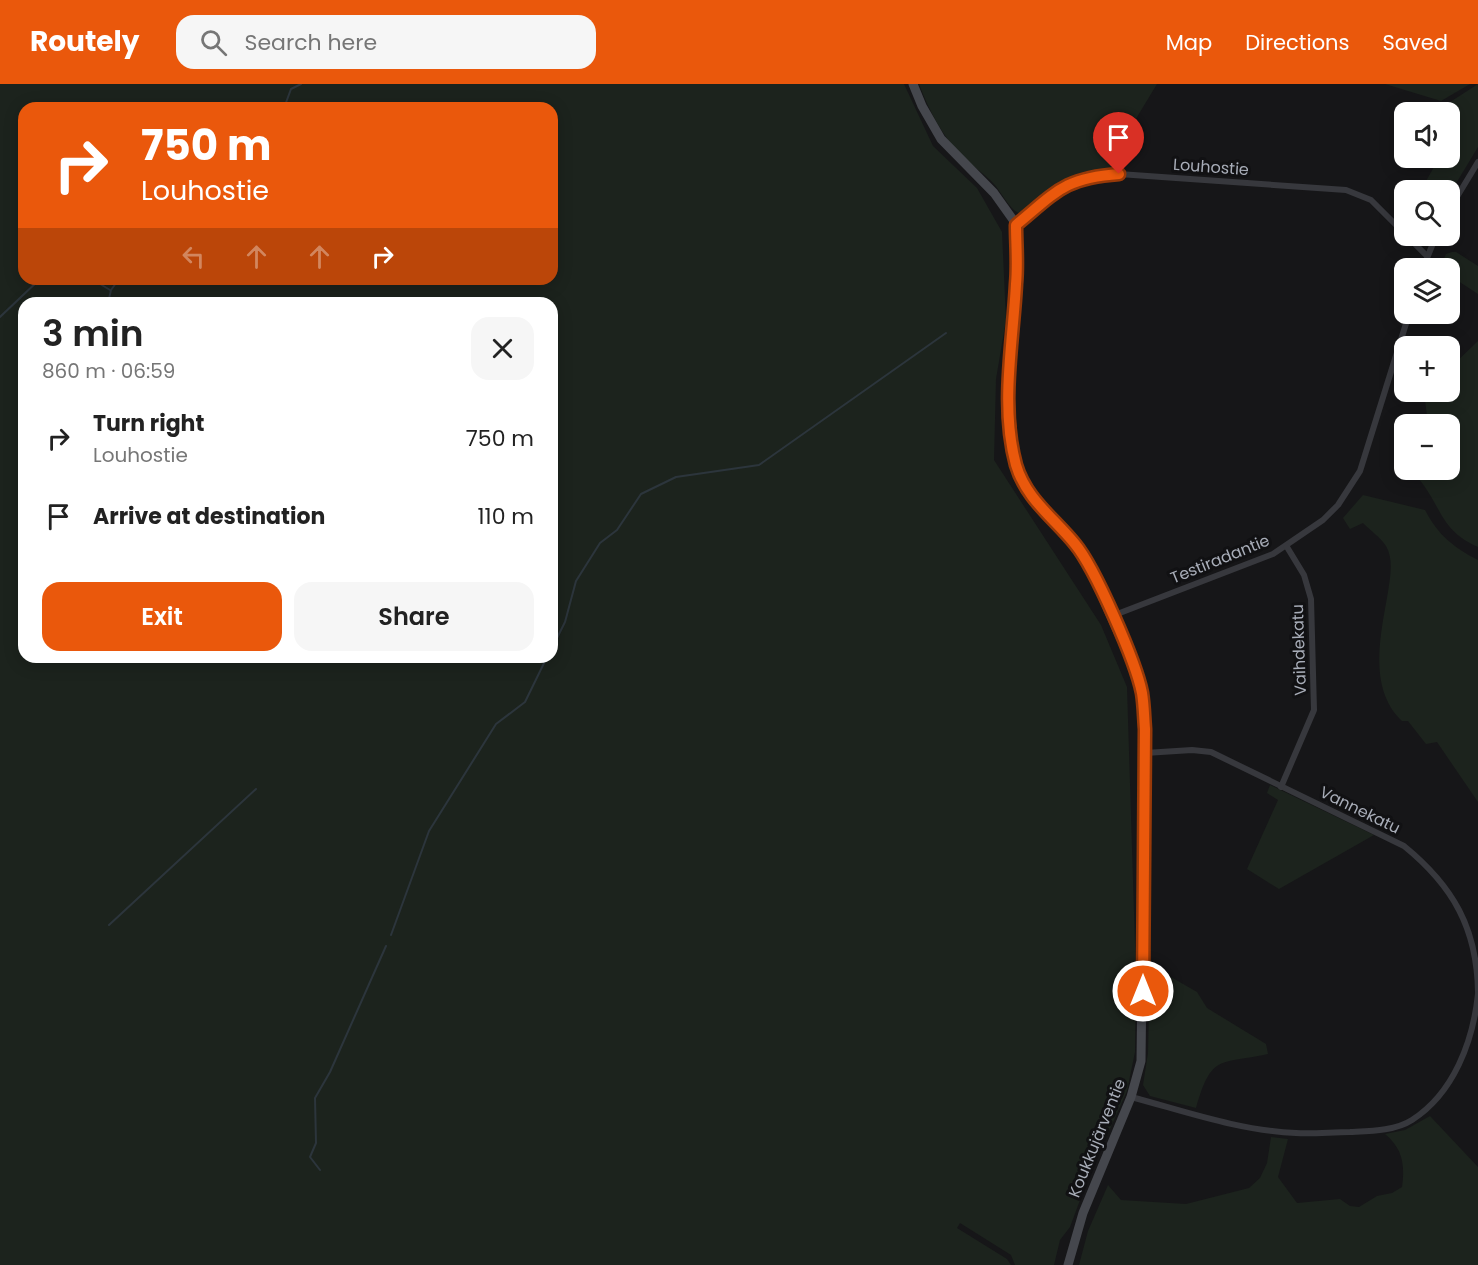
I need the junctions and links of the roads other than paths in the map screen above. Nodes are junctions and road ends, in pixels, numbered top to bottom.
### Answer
1 (913, 84) edge
2 (1478, 162) edge
3 (1460, 192) edge
4 (1394, 223) edge
5 (1016, 225) junction
6 (1417, 246) edge
7 (1432, 246) edge
8 (1427, 256) joint
9 (1406, 324) edge
10 (1287, 547) junction
11 (1112, 616) junction
12 (1144, 753) junction
13 (1281, 787) junction
14 (1478, 993) edge
15 (1131, 1097) junction
16 (1068, 1265) edge

1 - 5 street
2 - 3 street
4 - 5 street, Louhostie
5 - 11 street, Koukkujärventie
6 - 8 street, Louhostie
7 - 8 street
9 - 10 street, Testiradantie
10 - 11 street, Testiradantie
10 - 13 street, Vaihdekatu
11 - 12 street, Koukkujärventie
12 - 13 street, Vannekatu
12 - 15 street, Koukkujärventie
13 - 14 street, Vannekatu
14 - 15 street, Vannekatu
15 - 16 street, Koukkujärventie

